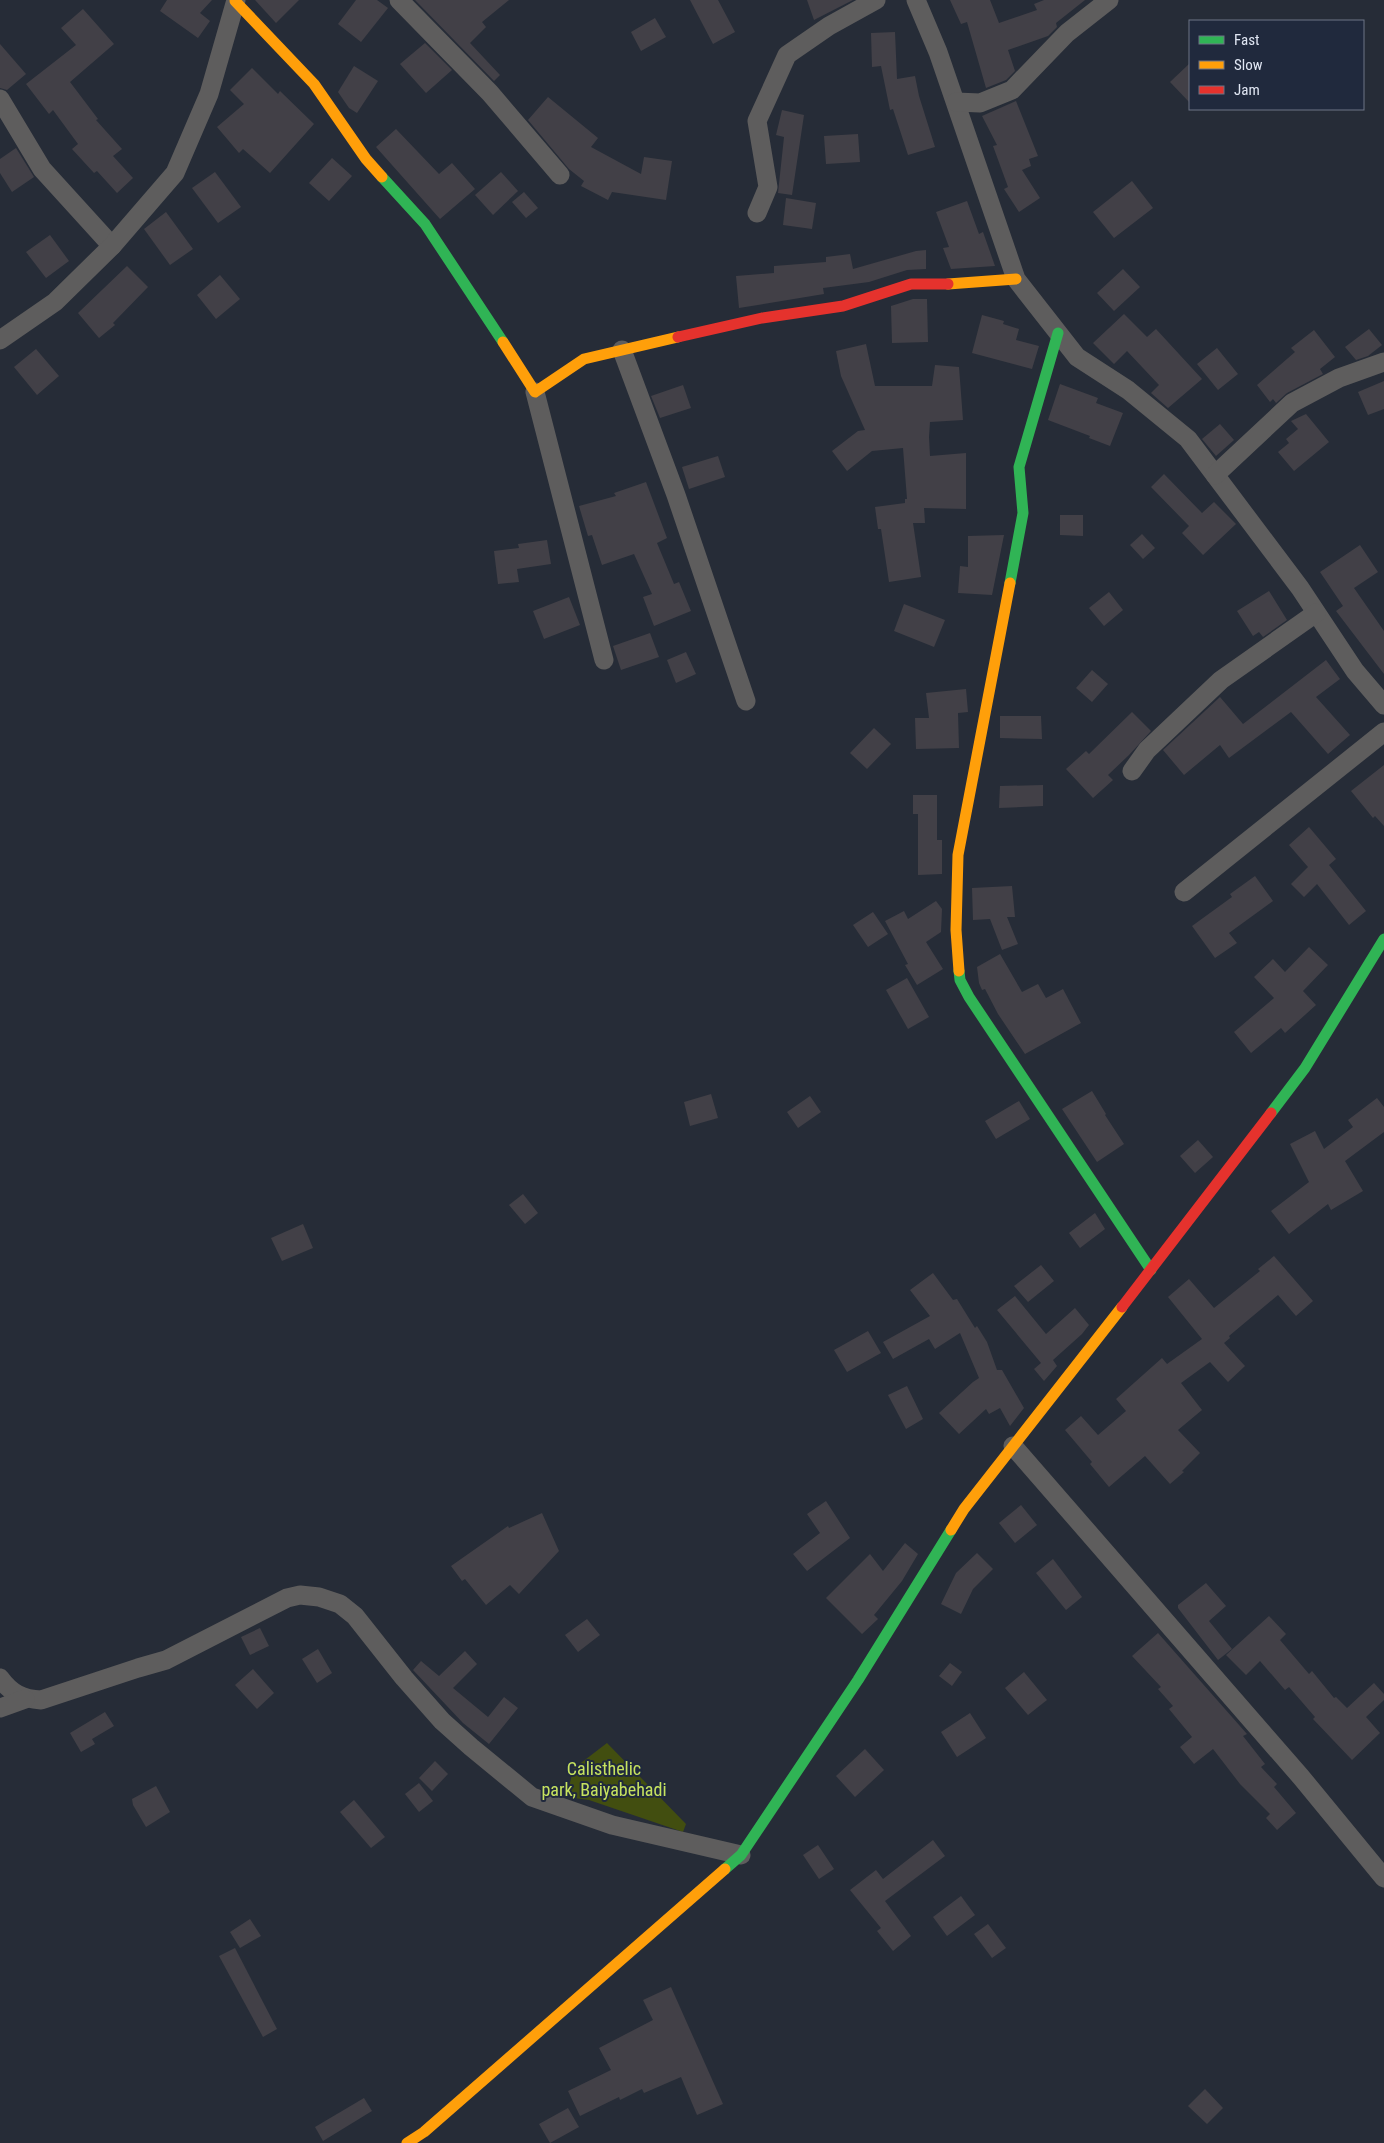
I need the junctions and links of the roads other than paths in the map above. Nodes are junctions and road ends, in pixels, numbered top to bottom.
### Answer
1 (236, 0) edge
2 (400, 0) edge
3 (876, 0) edge
4 (916, 0) edge
5 (1109, 0) edge
6 (0, 99) edge
7 (956, 102) junction
8 (560, 175) dead end
9 (757, 213) dead end
10 (112, 246) junction
11 (1016, 279) junction
12 (1058, 333) junction
13 (0, 340) edge
14 (622, 350) junction
15 (1384, 362) edge
16 (535, 392) junction
17 (1215, 475) junction
18 (1316, 613) junction
19 (604, 660) dead end
20 (746, 701) dead end
21 (1384, 705) edge
22 (1384, 732) edge
23 (1132, 771) dead end
24 (1184, 892) dead end
25 (1384, 938) edge
26 (1152, 1270) junction
27 (1013, 1446) junction
28 (0, 1678) edge
29 (25, 1699) junction
30 (0, 1708) edge
31 (741, 1855) junction
32 (1384, 1878) edge
33 (407, 2143) edge

1 - 10 street
1 - 16 street
2 - 8 street
3 - 9 street
4 - 7 street
5 - 7 street
6 - 10 street
7 - 11 street
10 - 13 street
11 - 12 street
11 - 14 street
12 - 17 street
12 - 26 street
14 - 16 street
14 - 20 street
15 - 17 street
16 - 19 street
17 - 18 street
18 - 21 street
18 - 23 street
22 - 24 street
25 - 26 street
26 - 27 street
27 - 31 street
27 - 32 street
28 - 29 street
29 - 30 street
29 - 31 street
31 - 33 street

